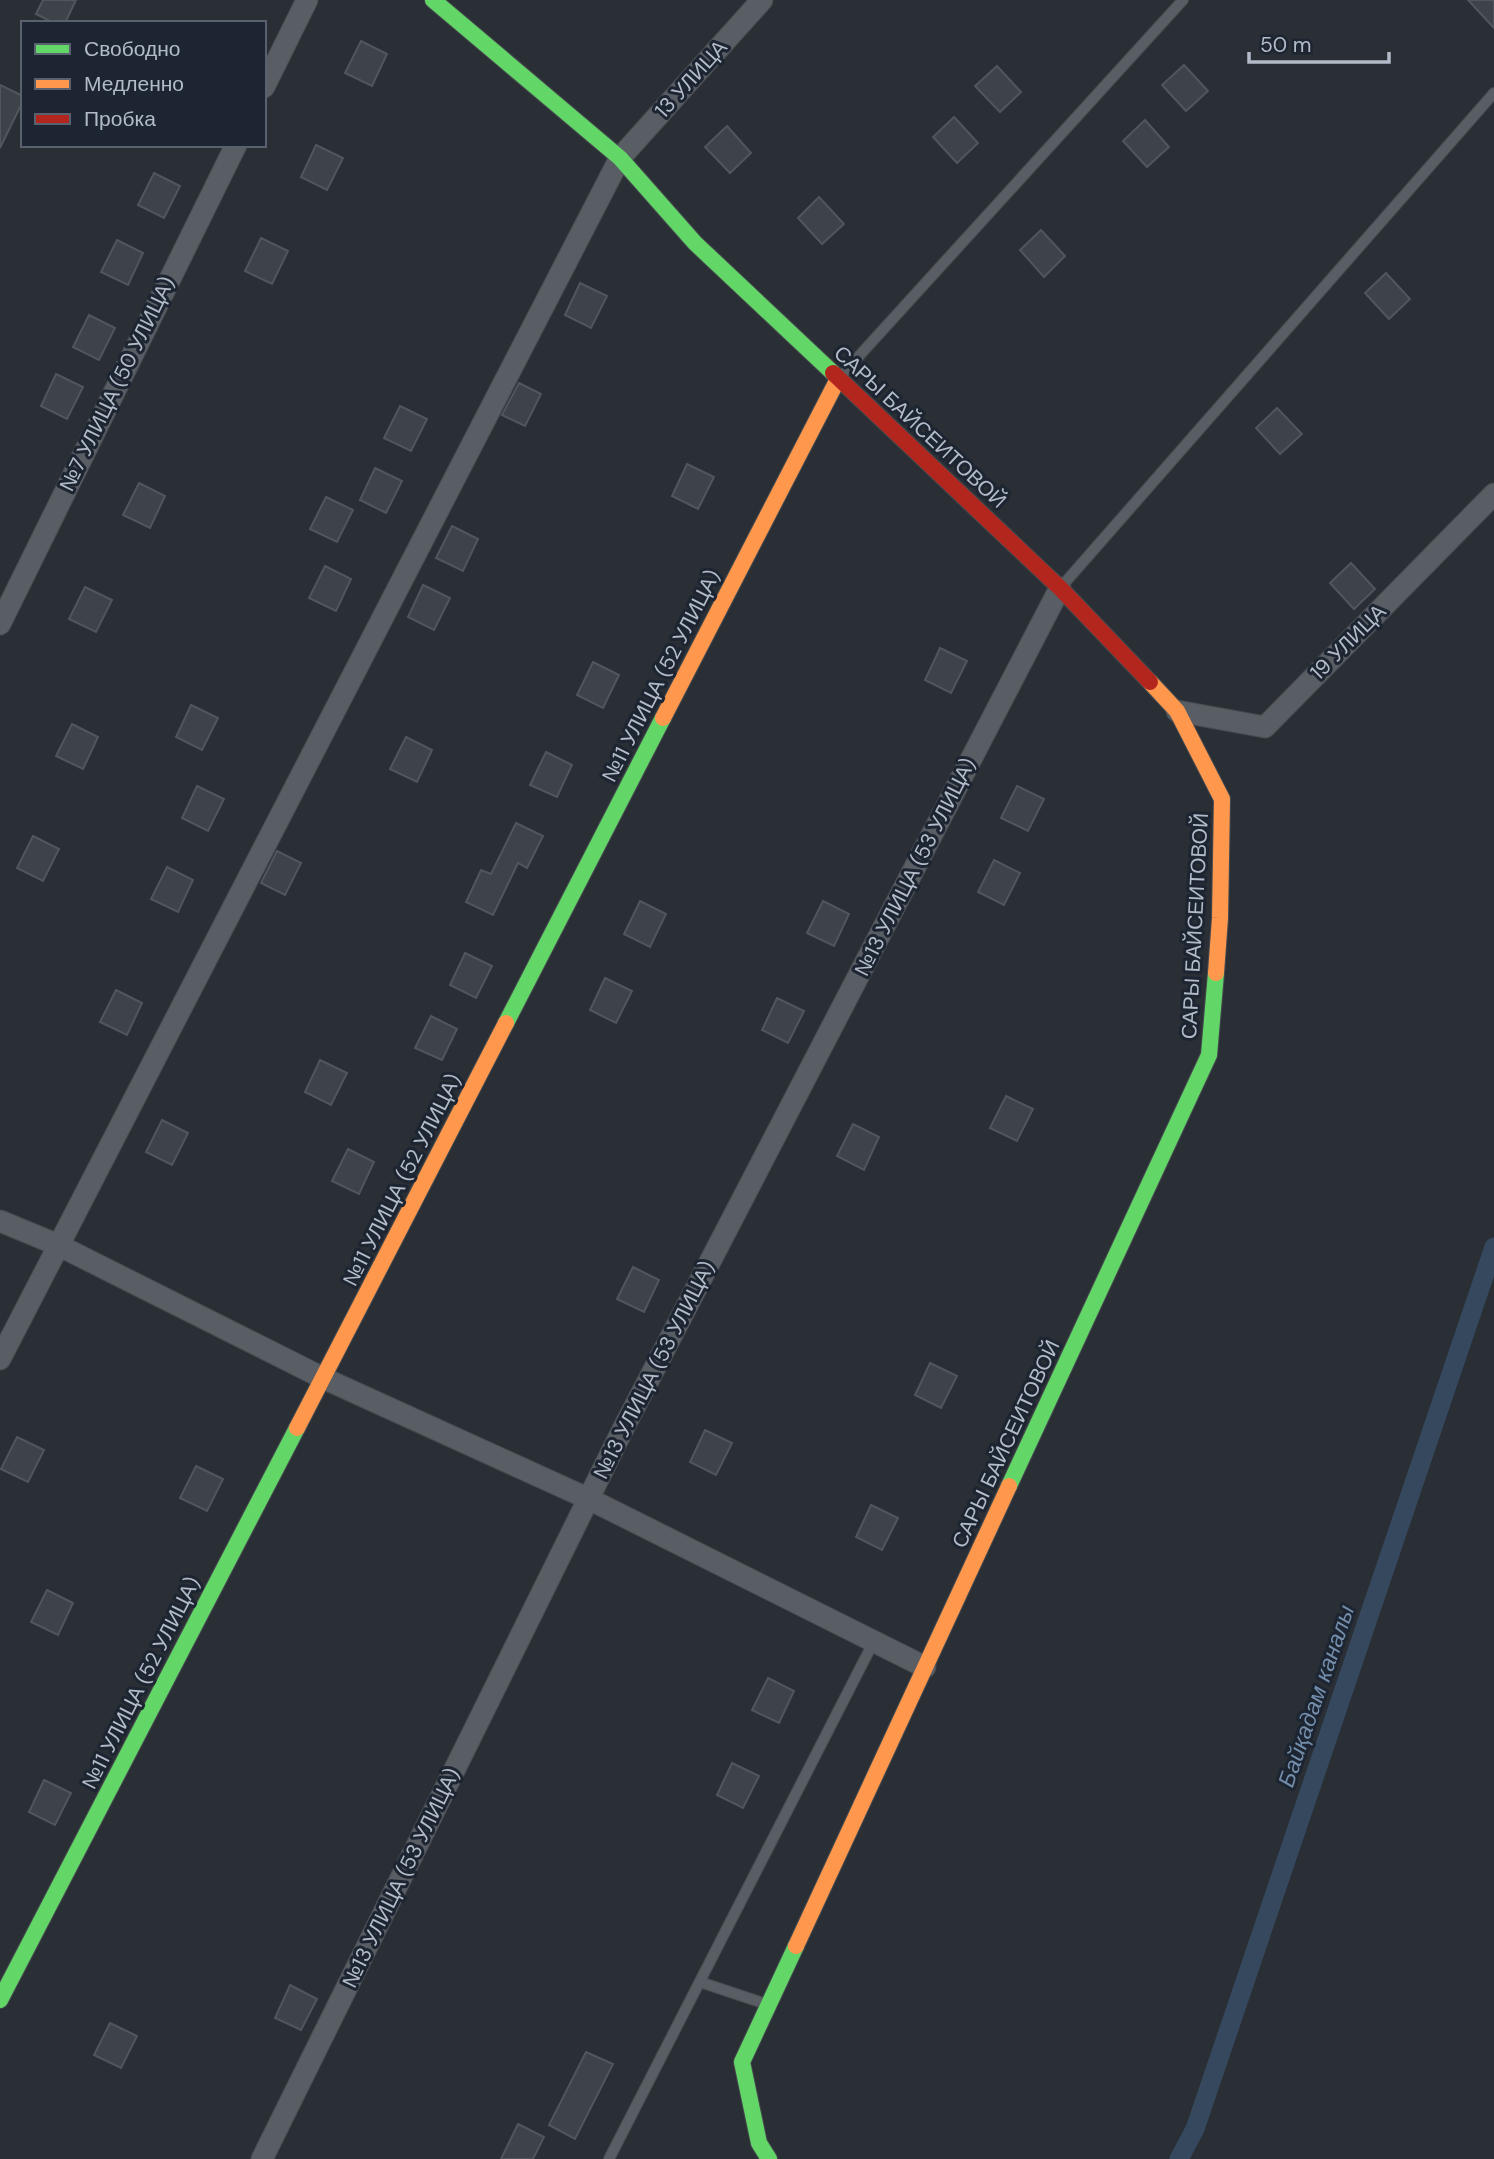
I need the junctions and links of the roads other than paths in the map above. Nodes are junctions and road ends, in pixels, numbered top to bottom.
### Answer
1 (307, 0) edge
2 (433, 0) edge
3 (762, 0) edge
4 (1183, 0) edge
5 (266, 83) edge
6 (1494, 93) edge
7 (235, 147) edge
8 (620, 158) junction
9 (838, 379) junction
10 (1494, 494) edge
11 (1060, 589) junction
12 (0, 624) edge
13 (1177, 711) junction
14 (0, 1221) edge
15 (58, 1245) junction
16 (0, 1359) edge
17 (323, 1378) junction
18 (589, 1499) junction
19 (873, 1643) junction
20 (925, 1667) junction
21 (699, 1982) junction
22 (0, 2000) edge
23 (769, 2005) junction
24 (262, 2159) edge
25 (609, 2159) edge
26 (769, 2159) edge

1 - 5 street
2 - 8 street, САРЫ БАЙСЕИТОВОЙ
3 - 8 street, 13 УЛИЦА
4 - 9 lane
6 - 11 lane
7 - 12 street, №7 УЛИЦА (50 УЛИЦА)
8 - 9 street, САРЫ БАЙСЕИТОВОЙ
8 - 15 street, 13 УЛИЦА
9 - 11 street, САРЫ БАЙСЕИТОВОЙ
9 - 17 street, №11 УЛИЦА (52 УЛИЦА)
10 - 13 street, 19 УЛИЦА
11 - 13 street, САРЫ БАЙСЕИТОВОЙ
11 - 18 street, №13 УЛИЦА (53 УЛИЦА)
13 - 20 street, САРЫ БАЙСЕИТОВОЙ
14 - 15 street
15 - 16 street, 13 УЛИЦА
15 - 17 street
17 - 18 street
17 - 22 street, №11 УЛИЦА (52 УЛИЦА)
18 - 19 street
18 - 24 street, №13 УЛИЦА (53 УЛИЦА)
19 - 20 street
19 - 21 lane
20 - 23 street, САРЫ БАЙСЕИТОВОЙ
21 - 23 lane
21 - 25 lane
23 - 26 street, САРЫ БАЙСЕИТОВОЙ

